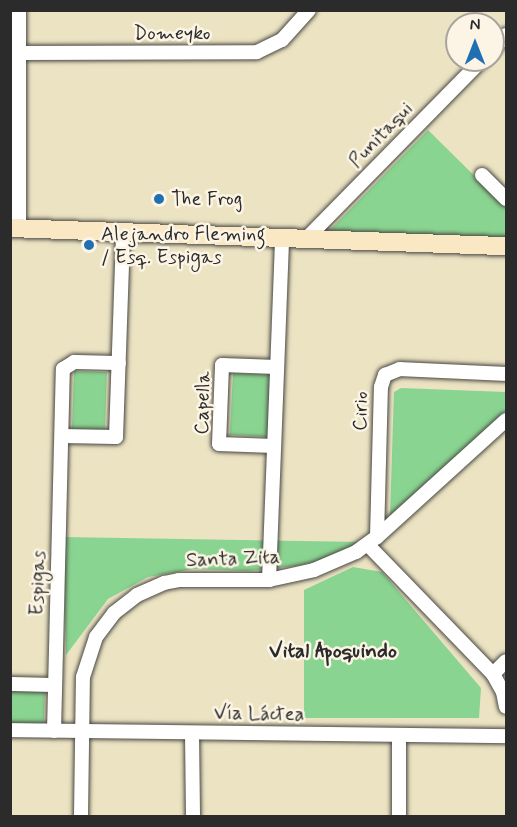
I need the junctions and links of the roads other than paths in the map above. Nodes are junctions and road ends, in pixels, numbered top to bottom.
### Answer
1 (19, 10) edge
2 (309, 10) edge
3 (19, 53) junction
4 (470, 72) edge
5 (482, 175) dead end
6 (15, 179) edge
7 (507, 199) edge
8 (15, 228) edge
9 (123, 232) junction
10 (282, 237) junction
11 (307, 238) junction
12 (507, 246) edge
13 (119, 363) junction
14 (277, 367) junction
15 (507, 374) edge
16 (507, 420) edge
17 (62, 436) junction
18 (274, 446) junction
19 (372, 541) junction
20 (269, 580) junction
21 (507, 661) edge
22 (493, 674) junction
23 (10, 684) edge
24 (55, 685) junction
25 (507, 707) edge
26 (507, 723) edge
27 (10, 730) edge
28 (54, 730) junction
29 (81, 732) junction
30 (192, 733) junction
31 (399, 735) junction
32 (506, 736) edge
33 (81, 816) edge
34 (193, 816) edge
35 (399, 816) edge

1 - 3 street
2 - 3 street, Domeyko
3 - 6 street
4 - 11 street, Punitaqui
5 - 7 street
6 - 8 street
8 - 9 street
9 - 10 street
9 - 13 street
10 - 11 street
10 - 14 street
11 - 12 street
13 - 17 street, Espigas
13 - 17 street
14 - 18 street
14 - 18 street, Capella
15 - 19 street, Cirio
16 - 19 street, Santa Zita
17 - 24 street, Espigas
18 - 20 street
19 - 20 street, Santa Zita
19 - 22 street
20 - 29 street, Santa Zita
21 - 22 street
22 - 25 street
23 - 24 street
24 - 28 street, Espigas
26 - 32 street
27 - 28 street, Vía Láctea
28 - 29 street, Vía Láctea
29 - 30 street, Vía Láctea
29 - 33 street
30 - 31 street, Vía Láctea
30 - 34 street
31 - 32 street, Vía Láctea
31 - 35 street

